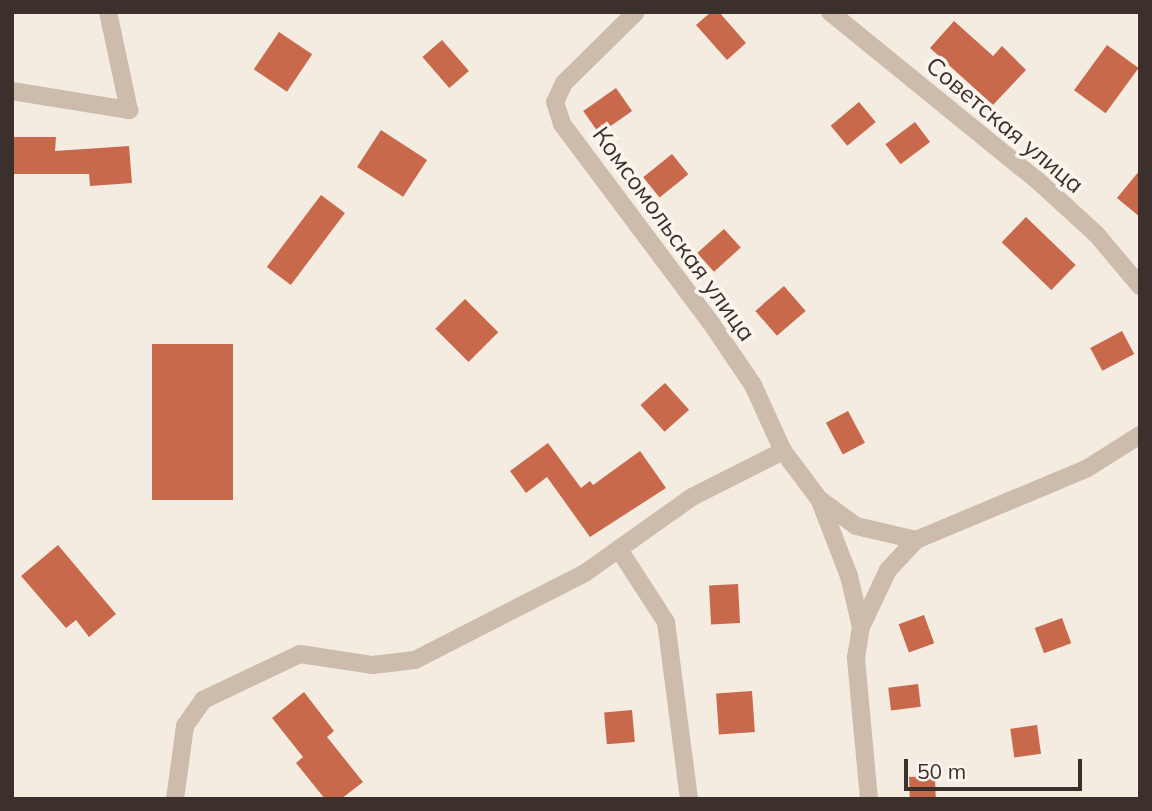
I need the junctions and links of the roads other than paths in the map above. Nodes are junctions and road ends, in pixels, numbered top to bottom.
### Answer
1 (108, 12) edge
2 (636, 12) edge
3 (830, 12) edge
4 (12, 91) edge
5 (1140, 286) edge
6 (1140, 435) edge
7 (783, 451) junction
8 (819, 499) junction
9 (916, 540) junction
10 (620, 551) junction
11 (861, 627) junction
12 (175, 799) edge
13 (689, 799) edge
14 (869, 799) edge

1 - 4 street
2 - 7 street, Комсомольская улица
3 - 5 street, Советская улица
6 - 9 street, Комсомольская улица
7 - 8 street, Комсомольская улица
7 - 10 street
8 - 9 street, Комсомольская улица
8 - 11 street, Комсомольская улица
9 - 11 street, Комсомольская улица
10 - 12 street
10 - 13 street
11 - 14 street, Комсомольская улица

